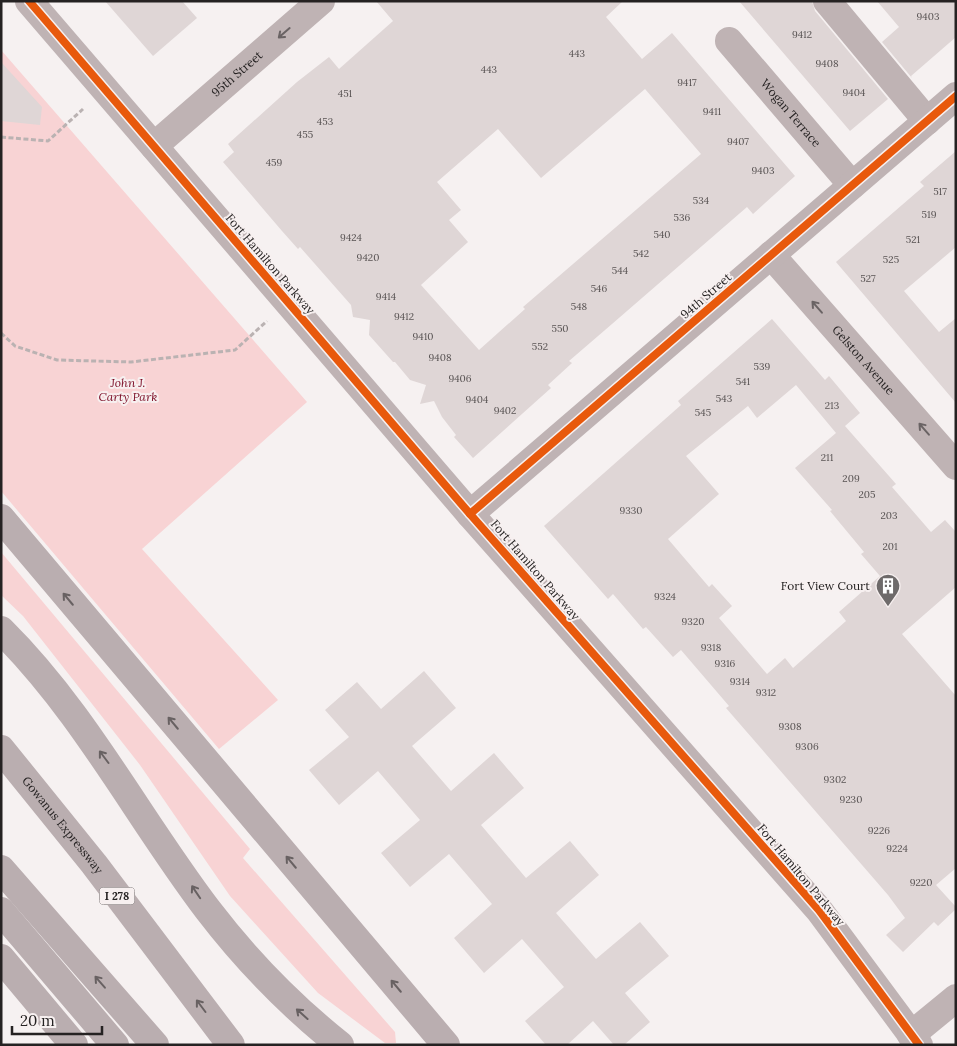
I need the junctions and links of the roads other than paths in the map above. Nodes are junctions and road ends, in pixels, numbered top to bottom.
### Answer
1 (29, 1) edge
2 (321, 1) edge
3 (827, 1) edge
4 (729, 41) dead end
5 (956, 96) edge
6 (927, 121) junction
7 (154, 146) junction
8 (852, 185) junction
9 (771, 255) junction
10 (956, 466) edge
11 (470, 514) junction
12 (1, 518) edge
13 (1, 630) edge
14 (1, 749) edge
15 (1, 869) edge
16 (1, 911) edge
17 (1, 958) edge
18 (956, 998) edge
19 (915, 1040) edge
20 (74, 1045) edge
21 (115, 1045) edge
22 (155, 1045) edge
23 (231, 1045) edge
24 (340, 1045) edge
25 (446, 1045) edge

1 - 7 street, Fort Hamilton Parkway
2 -> 7 street, 95th Street
3 - 6 street
4 - 8 street, Wogan Terrace
5 - 6 street, 94th Street
6 - 8 street, 94th Street
7 - 11 street, Fort Hamilton Parkway
8 - 9 street, 94th Street
10 -> 9 street, Gelston Avenue
9 - 11 street, 94th Street
11 - 19 street, Fort Hamilton Parkway
25 -> 12 highway
24 -> 13 highway
23 -> 14 highway, Gowanus Expressway / I 278
22 -> 15 highway
16 - 21 highway
17 - 20 highway
18 - 19 street

